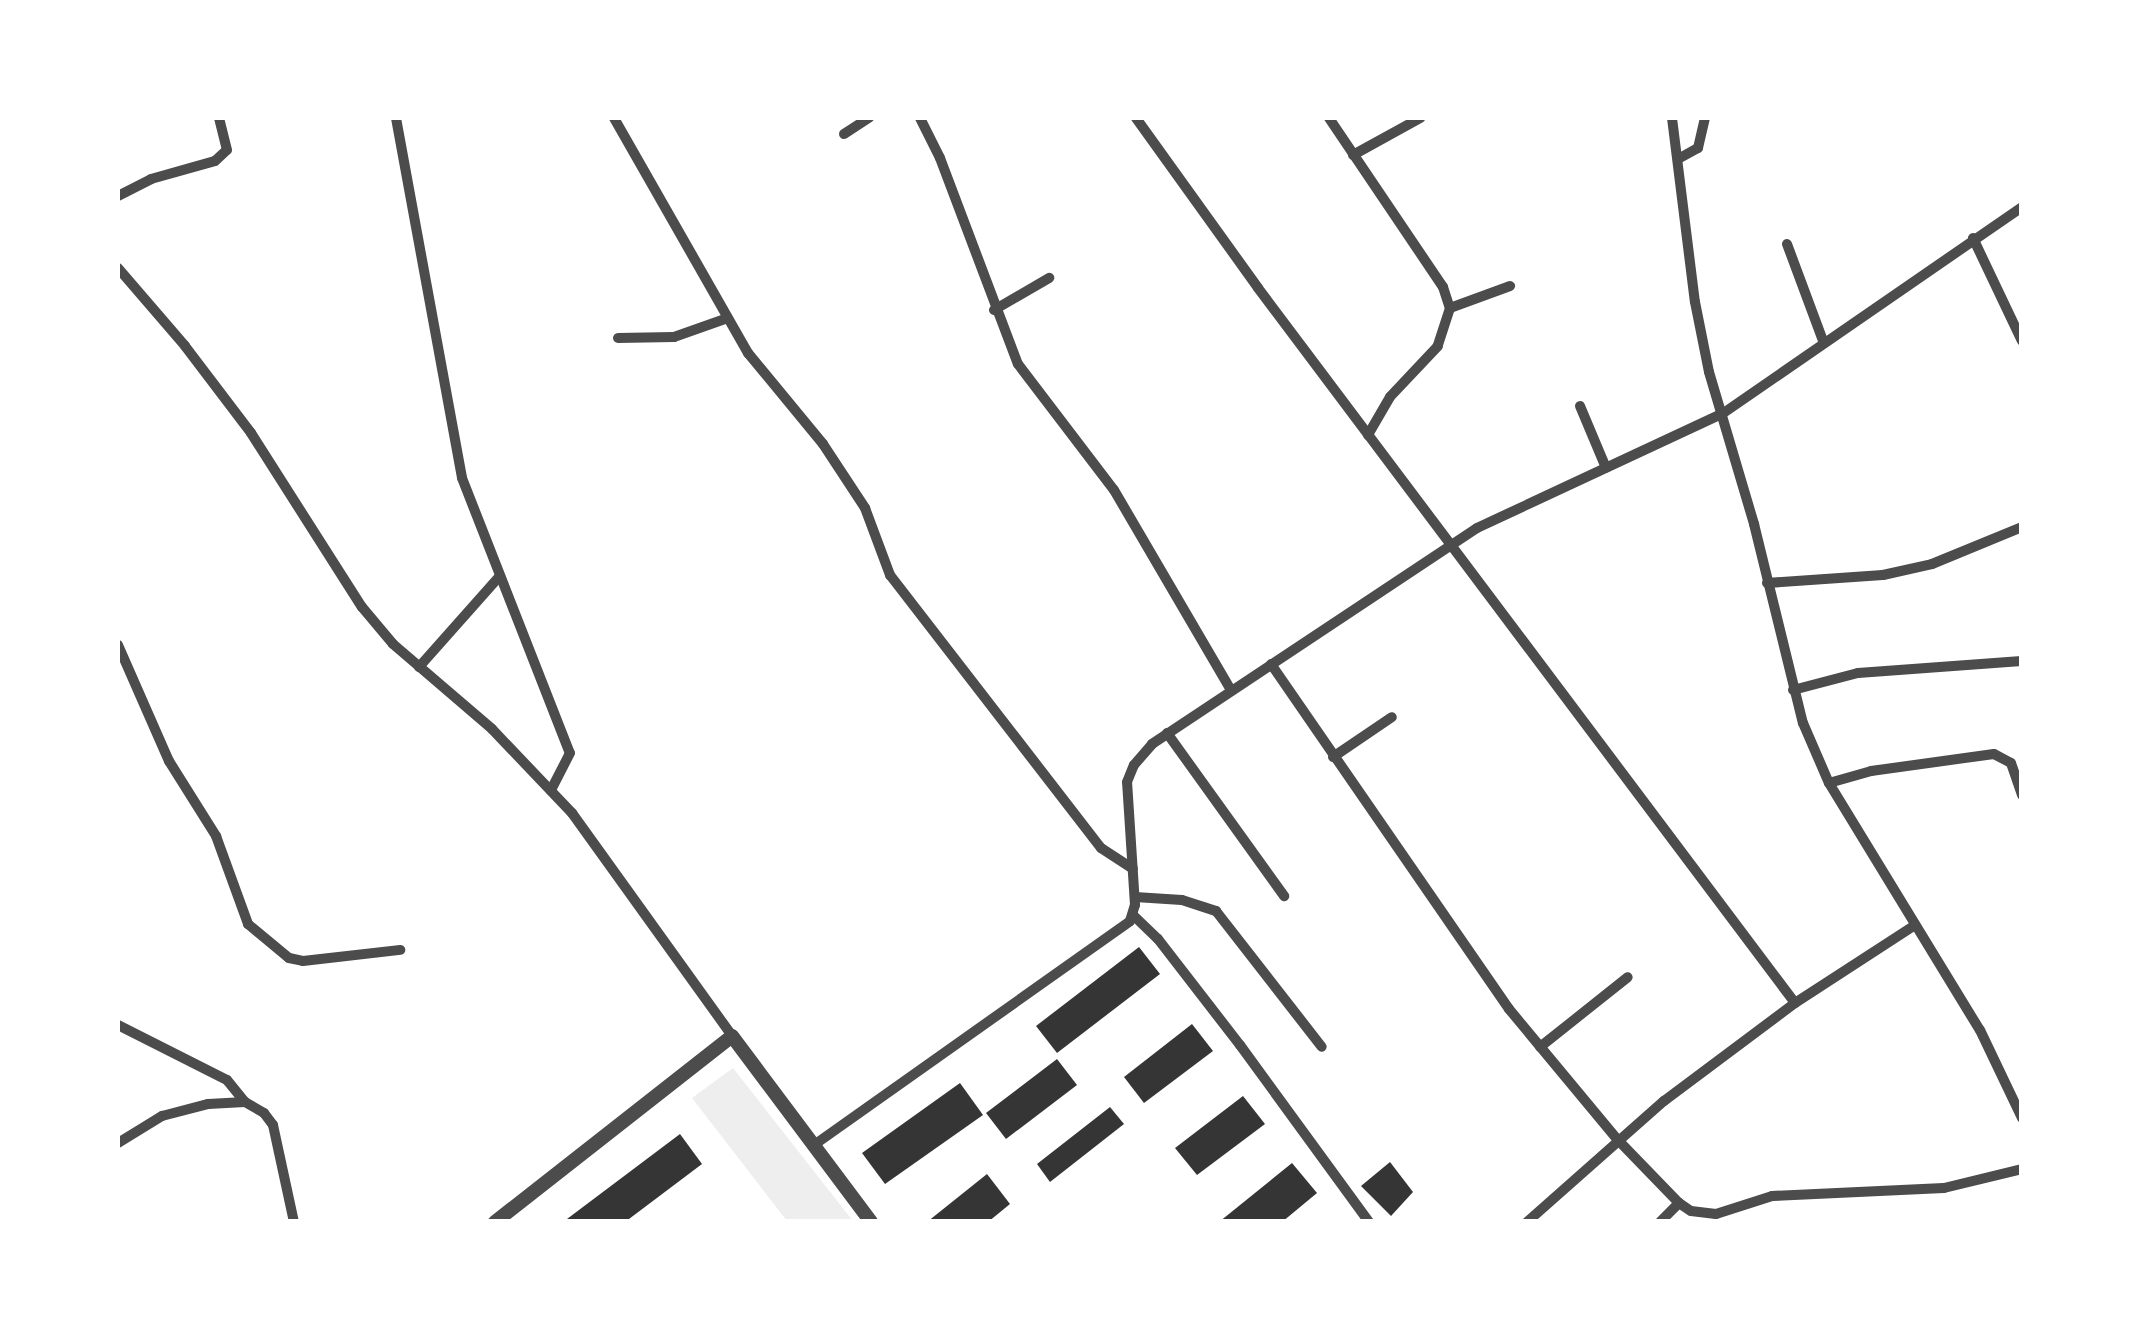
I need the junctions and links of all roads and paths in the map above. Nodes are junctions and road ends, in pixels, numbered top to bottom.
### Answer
1 (219, 118) edge
2 (396, 118) edge
3 (614, 118) edge
4 (869, 118) edge
5 (920, 118) edge
6 (1136, 118) edge
7 (1329, 118) edge
8 (1420, 118) edge
9 (1672, 118) edge
10 (1705, 118) edge
11 (844, 134) dead end
12 (1354, 155) junction
13 (1678, 159) junction
14 (118, 196) edge
15 (2022, 207) edge
16 (1973, 238) junction
17 (1787, 244) dead end
18 (118, 268) edge
19 (1048, 278) dead end
20 (1510, 286) dead end
21 (1450, 308) junction
22 (994, 310) junction
23 (728, 318) junction
24 (618, 338) dead end
25 (1823, 341) junction
26 (2022, 341) edge
27 (1580, 406) dead end
28 (1722, 414) junction
29 (1368, 435) junction
30 (1606, 468) junction
31 (2022, 527) edge
32 (1449, 545) junction
33 (498, 576) junction
34 (1767, 583) junction
35 (118, 645) edge
36 (2022, 661) edge
37 (1271, 664) junction
38 (418, 666) junction
39 (1231, 690) junction
40 (1793, 690) junction
41 (1392, 717) dead end
42 (1168, 733) junction
43 (1334, 757) junction
44 (1828, 782) junction
45 (552, 790) junction
46 (2022, 796) edge
47 (1132, 868) junction
48 (1284, 896) dead end
49 (1135, 897) junction
50 (1134, 916) junction
51 (1915, 926) junction
52 (400, 950) dead end
53 (1628, 977) dead end
54 (1795, 1003) junction
55 (118, 1025) edge
56 (732, 1036) junction
57 (1322, 1047) dead end
58 (1540, 1047) junction
59 (245, 1102) junction
60 (2022, 1118) edge
61 (1616, 1139) junction
62 (118, 1143) edge
63 (814, 1145) junction
64 (2022, 1169) edge
65 (1680, 1203) junction
66 (1717, 1218) edge
67 (294, 1222) edge
68 (495, 1222) edge
69 (870, 1222) edge
70 (1369, 1222) edge
71 (1527, 1222) edge
72 (1660, 1222) edge

1 - 14 street
2 - 33 street
3 - 23 street
4 - 11 street
5 - 22 street
6 - 29 street
7 - 12 street
8 - 12 street
9 - 13 street
10 - 13 street
12 - 21 street
13 - 28 street
15 - 16 street
16 - 25 street
16 - 26 street
17 - 25 street
18 - 38 street
19 - 22 street
20 - 21 street
21 - 29 street
22 - 39 street
23 - 24 street
23 - 47 street
25 - 28 street
27 - 30 street
28 - 30 street
28 - 34 street
29 - 32 street
30 - 32 street
31 - 34 street
32 - 37 street
32 - 54 street
33 - 38 street
33 - 45 street
34 - 40 street
35 - 52 street
36 - 40 street
37 - 39 street
37 - 43 street
38 - 45 street
39 - 42 street
40 - 44 street
41 - 43 street
42 - 47 street
42 - 48 street
43 - 58 street
44 - 46 street
44 - 51 street
45 - 56 street
47 - 49 street
49 - 50 street
49 - 57 street
50 - 63 street
50 - 70 street
51 - 54 street
51 - 60 street
53 - 58 street
54 - 61 street
55 - 59 street
56 - 63 street
56 - 68 street
58 - 61 street
59 - 62 street
59 - 67 street
61 - 65 street
61 - 71 street
63 - 69 street
64 - 66 street
65 - 66 street
65 - 72 street

